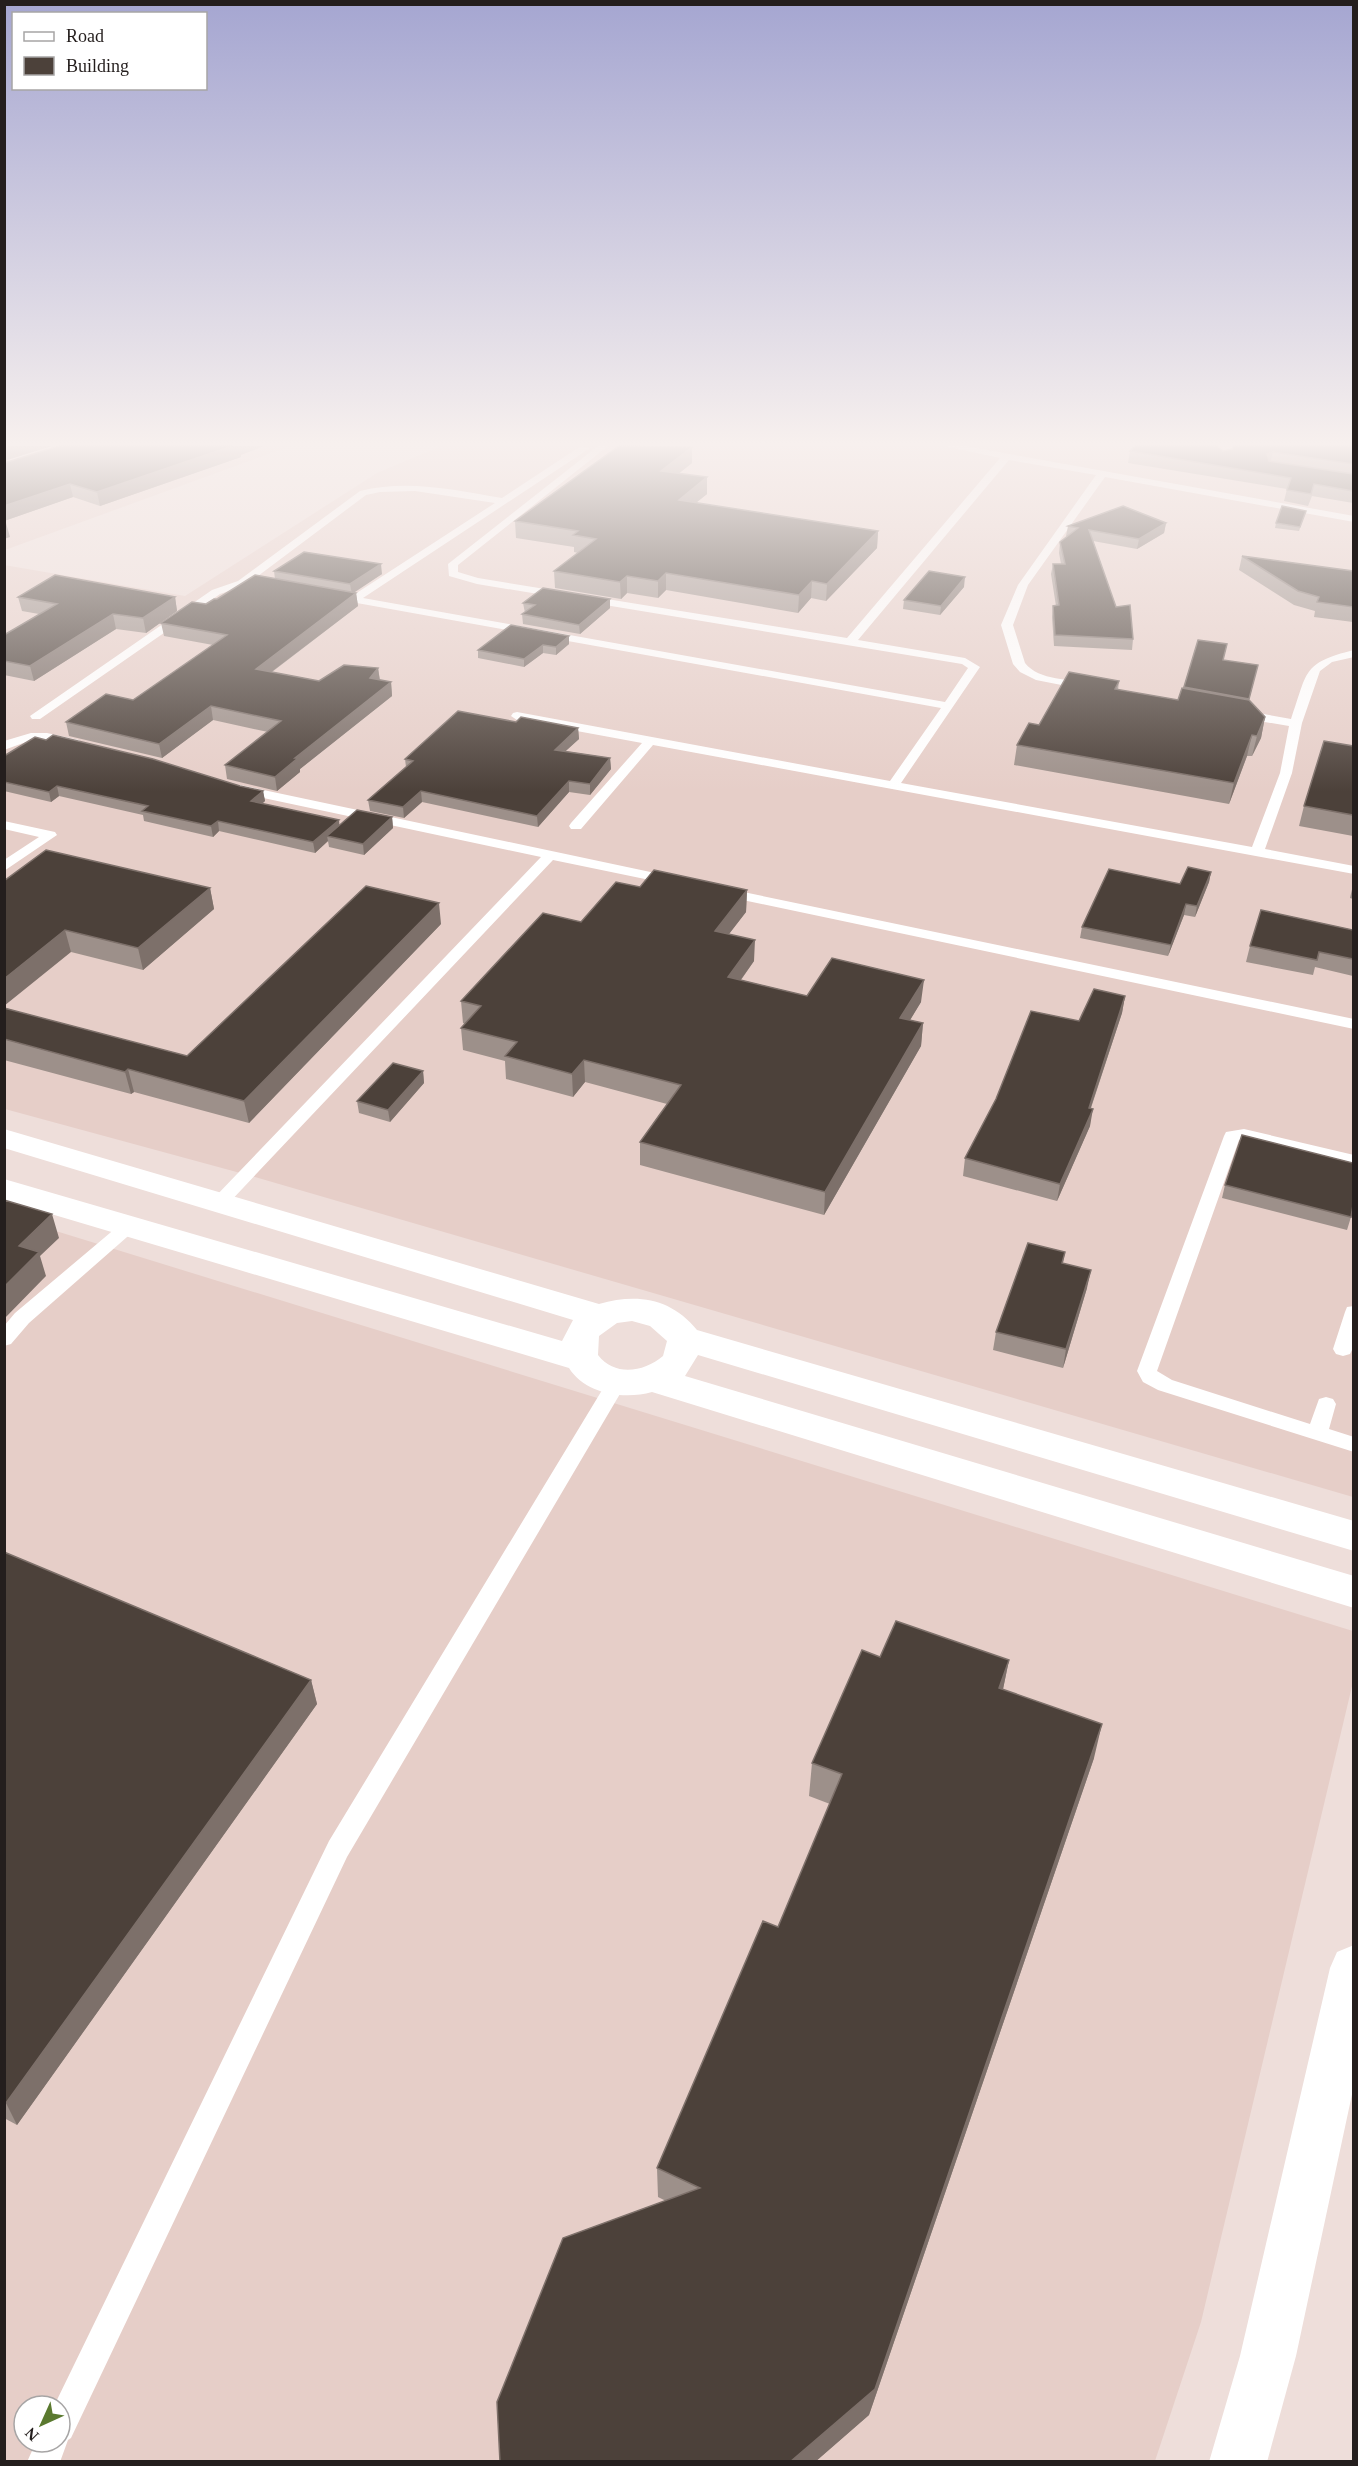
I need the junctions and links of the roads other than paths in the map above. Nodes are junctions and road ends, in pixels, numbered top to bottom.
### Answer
1 (271, 561) edge
2 (412, 561) edge
3 (457, 561) edge
4 (918, 561) edge
5 (1040, 561) edge
6 (242, 583) junction
7 (277, 585) edge
8 (321, 593) edge
9 (353, 600) junction
10 (851, 641) junction
11 (1353, 653) edge
12 (1098, 688) edge
13 (948, 706) junction
14 (1226, 711) edge
15 (36, 716) dead end
16 (516, 716) dead end
17 (1296, 723) junction
18 (650, 741) junction
19 (4, 746) edge
20 (94, 748) edge
21 (221, 783) edge
22 (893, 785) junction
23 (4, 825) edge
24 (576, 826) dead end
25 (1257, 852) junction
26 (550, 855) junction
27 (4, 867) edge
28 (1353, 870) edge
29 (689, 884) edge
30 (713, 889) edge
31 (1353, 1024) edge
32 (4, 1138) edge
33 (1353, 1161) edge
34 (4, 1189) edge
35 (220, 1202) junction
36 (129, 1226) junction
37 (1353, 1312) edge
38 (599, 1316) junction
39 (4, 1339) edge
40 (685, 1339) junction
41 (1343, 1349) dead end
42 (581, 1359) junction
43 (635, 1380) junction
44 (1326, 1404) dead end
45 (1317, 1434) junction
46 (1353, 1445) edge
47 (1353, 1536) edge
48 (1353, 1592) edge
49 (1353, 1968) edge
50 (72, 2402) edge
51 (1238, 2462) edge

1 - 6 lane
2 - 9 lane
3 - 10 lane
4 - 10 lane
5 - 12 lane
6 - 7 lane
6 - 15 lane
8 - 9 lane
9 - 13 lane
10 - 13 lane
11 - 17 lane
13 - 22 lane
14 - 17 lane
16 - 18 lane
17 - 25 lane
18 - 22 lane
18 - 24 lane
19 - 20 lane
21 - 26 lane
22 - 25 lane
23 - 27 lane
25 - 28 lane
26 - 29 lane
26 - 35 lane
30 - 31 lane
32 - 35 street
33 - 45 lane
34 - 36 street
35 - 38 street
36 - 39 lane
36 - 42 street
37 - 41 lane
38 - 40 street
38 - 42 street
40 - 43 street
40 - 47 street
42 - 43 street
43 - 48 street
43 - 50 lane
44 - 45 lane
45 - 46 lane
49 - 51 street

